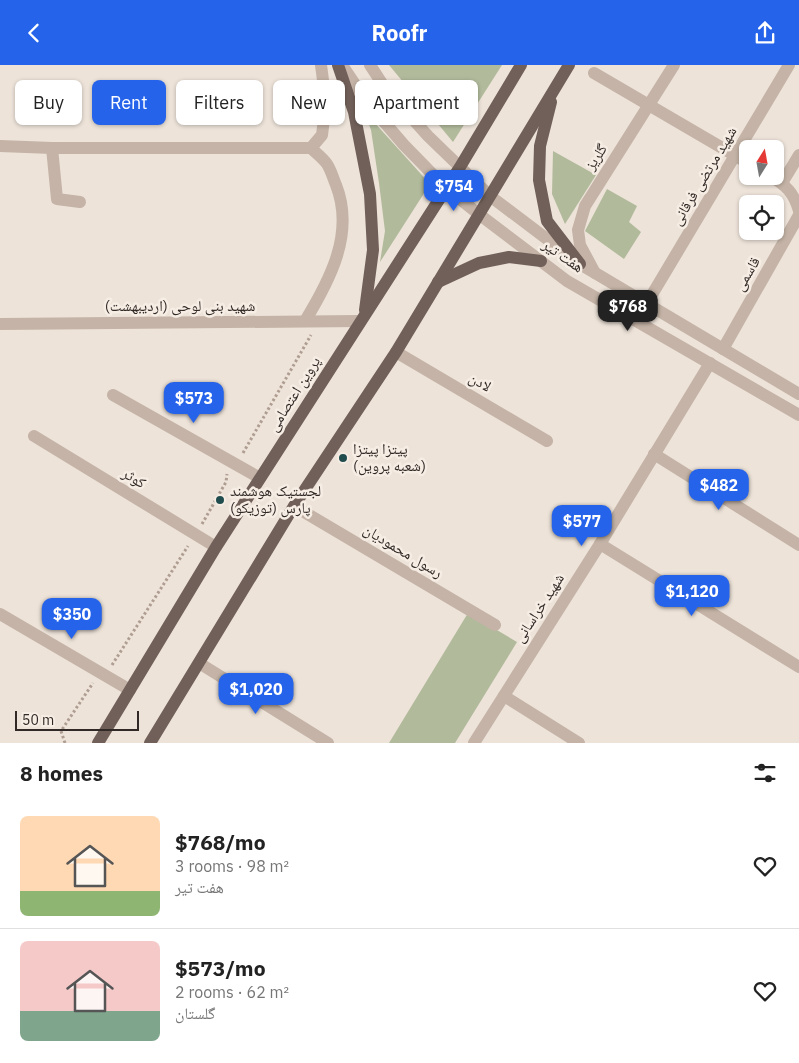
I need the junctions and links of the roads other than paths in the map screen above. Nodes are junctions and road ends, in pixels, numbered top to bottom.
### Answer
1 (320, 65) edge
2 (338, 65) edge
3 (342, 65) edge
4 (370, 65) edge
5 (521, 65) edge
6 (570, 65) edge
7 (674, 65) edge
8 (790, 65) edge
9 (594, 73) dead end
10 (379, 79) joint
11 (355, 84) edge
12 (555, 88) junction
13 (649, 105) junction
14 (388, 125) edge
15 (0, 146) edge
16 (52, 148) junction
17 (311, 148) junction
18 (799, 155) edge
19 (735, 156) junction
20 (739, 158) edge
21 (460, 167) junction
22 (784, 180) edge
23 (784, 185) edge
24 (446, 188) junction
25 (490, 196) junction
26 (80, 202) dead end
27 (799, 211) edge
28 (480, 215) junction
29 (799, 215) edge
30 (541, 261) junction
31 (580, 264) junction
32 (595, 273) junction
33 (438, 282) junction
34 (580, 288) junction
35 (647, 303) junction
36 (363, 317) junction
37 (305, 321) junction
38 (0, 324) edge
39 (723, 349) junction
40 (396, 352) junction
41 (710, 363) junction
42 (799, 394) edge
43 (113, 395) dead end
44 (799, 415) edge
45 (34, 436) dead end
46 (547, 441) dead end
47 (654, 454) junction
48 (260, 478) junction
49 (294, 505) junction
50 (600, 544) junction
51 (799, 545) edge
52 (216, 547) junction
53 (0, 614) edge
54 (495, 625) dead end
55 (199, 663) junction
56 (799, 667) edge
57 (130, 690) junction
58 (504, 696) junction
59 (98, 743) edge
60 (150, 743) edge
61 (328, 743) edge
62 (474, 743) edge
63 (579, 743) edge

1 - 17 street
2 - 36 main road
3 - 11 street, هفت تیر
4 - 10 street, هفت تیر
5 - 21 main road, پروین اعتصامی
6 - 12 main road
7 - 13 street, گلریز
8 - 19 street, شهید مرتضی فرقانی
9 - 13 street
10 - 21 street, هفت تیر
12 - 25 main road
12 - 31 main road
13 - 19 street
13 - 32 street, گلریز
14 - 24 street, هفت تیر
15 - 16 street
16 - 17 street
16 - 26 street
17 - 37 street
18 - 22 street
19 - 20 street
19 - 35 street, شهید مرتضی فرقانی
21 - 24 main road, پروین اعتصامی
21 - 25 street, هفت تیر
23 - 27 street
24 - 28 street, هفت تیر
24 - 36 main road, پروین اعتصامی
25 - 28 main road
25 - 31 street, هفت تیر
28 - 30 street, هفت تیر
28 - 33 main road
29 - 39 street, قاسمی
30 - 33 main road
30 - 34 street, هفت تیر
31 - 32 street, هفت تیر
32 - 34 street
32 - 35 street, هفت تیر
33 - 40 main road
34 - 41 street, هفت تیر
35 - 39 street, هفت تیر
36 - 37 street, شهید بنی لوحی (اردیبهشت)
36 - 48 main road, پروین اعتصامی
37 - 38 street, شهید بنی لوحی (اردیبهشت)
39 - 42 street, هفت تیر
40 - 46 street, لادن
40 - 49 main road
41 - 44 street, هفت تیر
41 - 47 street, شهید خراسانی
43 - 48 street
45 - 52 street, کوثر
47 - 50 street, شهید خراسانی
47 - 51 street
48 - 52 main road, پروین اعتصامی
49 - 54 street, رسول محمودیان
49 - 55 main road
50 - 56 street
50 - 58 street, شهید خراسانی
52 - 57 main road, پروین اعتصامی
53 - 57 street
55 - 60 main road
55 - 61 street
57 - 59 main road, پروین اعتصامی
58 - 62 street, شهید خراسانی
58 - 63 street

